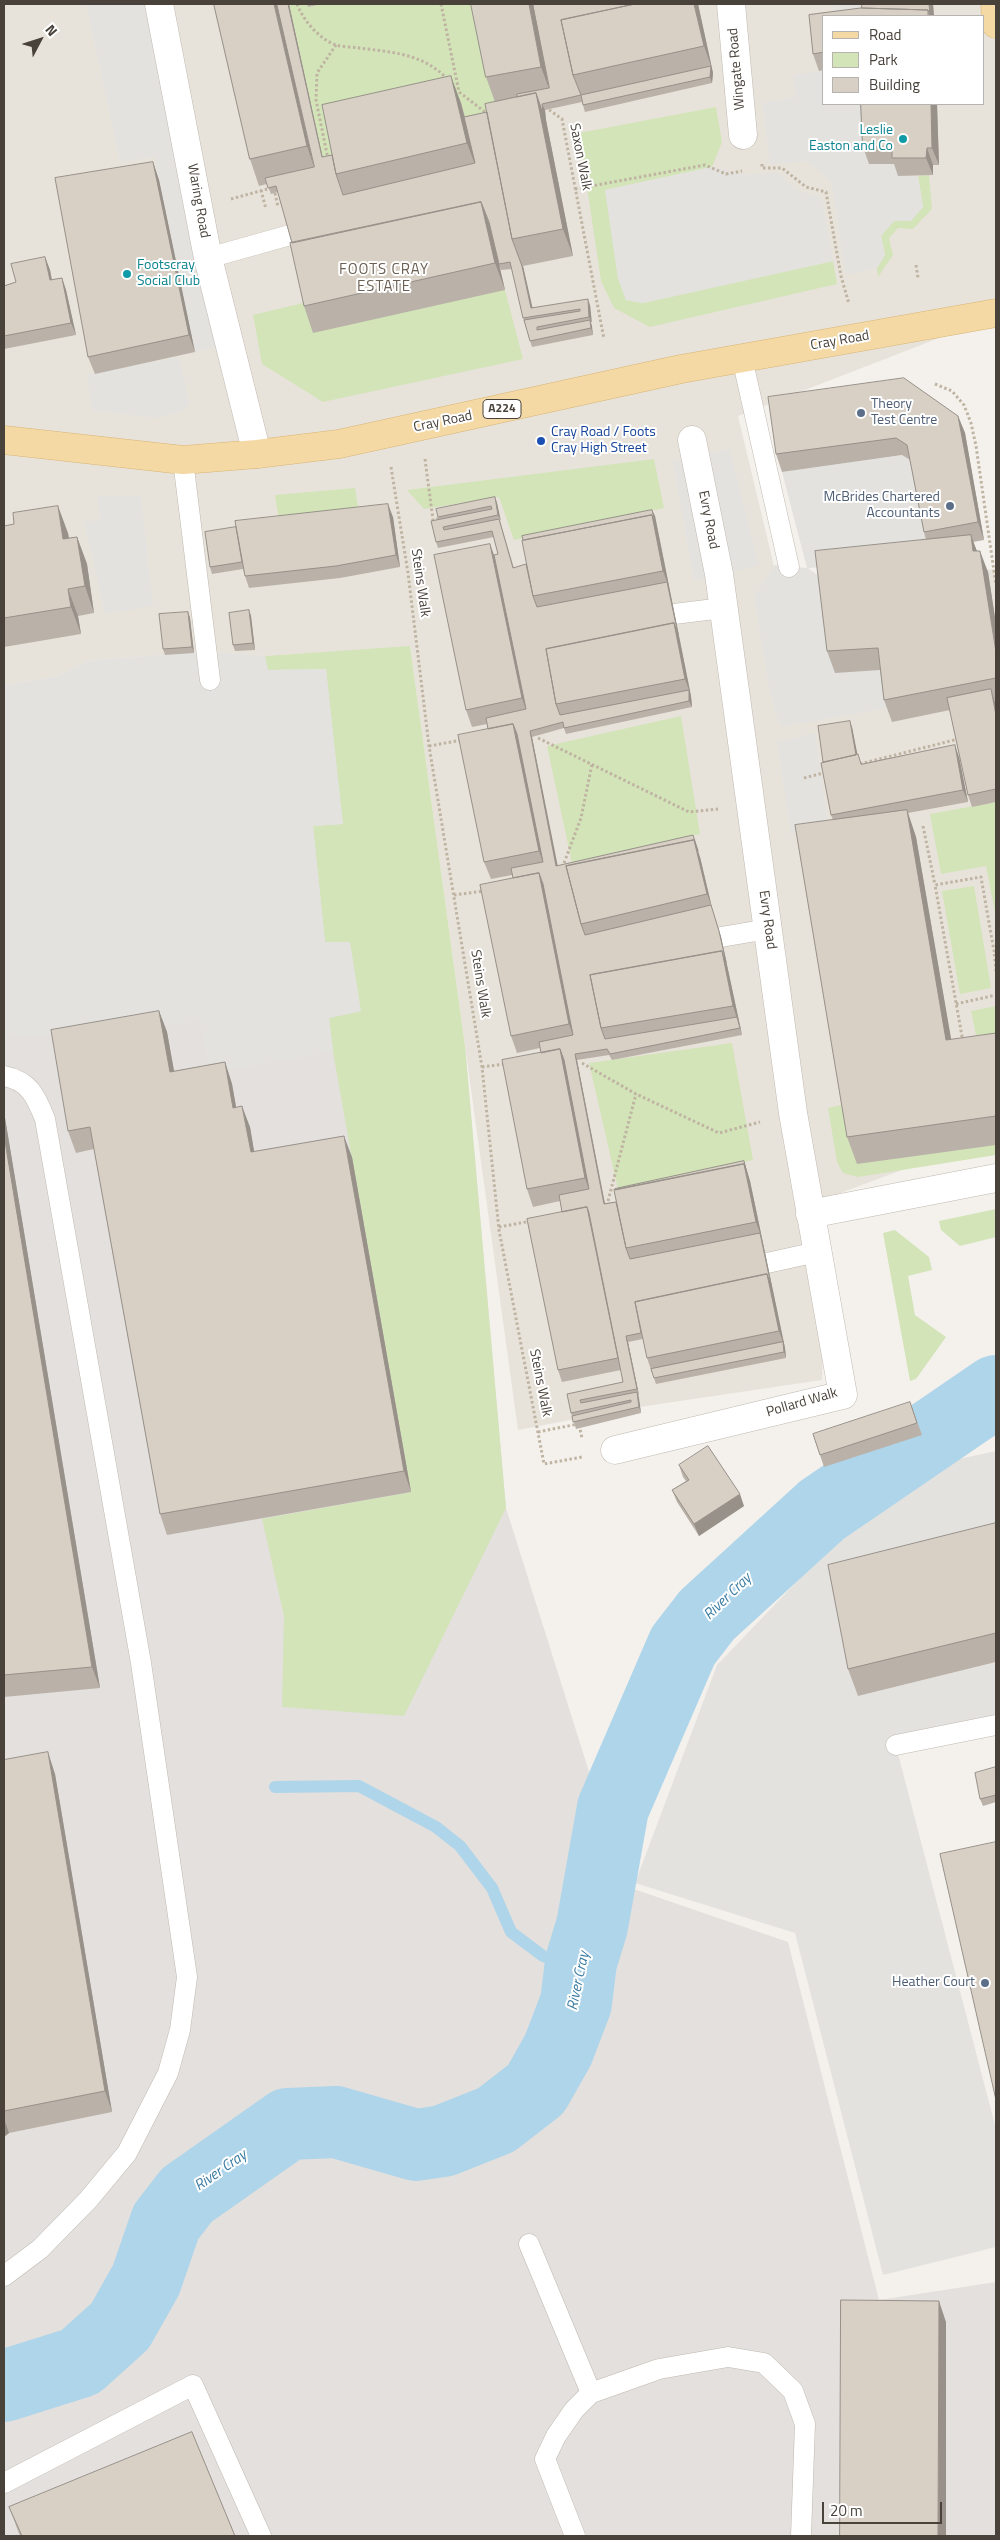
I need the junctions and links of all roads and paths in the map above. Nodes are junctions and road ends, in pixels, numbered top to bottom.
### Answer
1 (160, 4) edge
2 (297, 4) edge
3 (441, 4) edge
4 (731, 4) edge
5 (995, 4) edge
6 (996, 24) edge
7 (336, 45) junction
8 (459, 92) junction
9 (535, 108) edge
10 (495, 111) edge
11 (743, 135) dead end
12 (762, 159) dead end
13 (324, 167) edge
14 (762, 168) junction
15 (755, 169) dead end
16 (748, 170) dead end
17 (278, 187) edge
18 (575, 190) junction
19 (275, 193) edge
20 (290, 235) edge
21 (208, 258) junction
22 (916, 265) dead end
23 (918, 278) dead end
24 (996, 313) edge
25 (859, 338) junction
26 (604, 339) dead end
27 (742, 358) junction
28 (935, 384) dead end
29 (421, 427) junction
30 (385, 434) junction
31 (4, 440) edge
32 (692, 440) dead end
33 (257, 454) junction
34 (183, 460) junction
35 (442, 518) edge
36 (789, 567) dead end
37 (996, 585) edge
38 (724, 608) junction
39 (674, 614) edge
40 (210, 680) dead end
41 (538, 738) edge
42 (468, 739) edge
43 (958, 739) edge
44 (430, 746) junction
45 (592, 764) junction
46 (852, 766) edge
47 (832, 771) edge
48 (804, 778) dead end
49 (751, 807) junction
50 (923, 826) dead end
51 (564, 863) edge
52 (935, 885) junction
53 (492, 890) edge
54 (454, 896) junction
55 (768, 929) junction
56 (721, 937) edge
57 (995, 951) edge
58 (996, 971) edge
59 (996, 995) edge
60 (956, 1004) junction
61 (964, 1045) edge
62 (511, 1063) edge
63 (582, 1063) edge
64 (482, 1067) junction
65 (4, 1076) edge
66 (636, 1094) junction
67 (794, 1113) junction
68 (996, 1178) edge
69 (608, 1201) edge
70 (810, 1214) junction
71 (534, 1220) edge
72 (499, 1227) junction
73 (817, 1252) junction
74 (767, 1263) edge
75 (588, 1422) edge
76 (579, 1424) junction
77 (538, 1432) junction
78 (615, 1450) joint
79 (586, 1456) junction
80 (996, 1724) edge
81 (896, 1745) dead end
82 (529, 2244) dead end
83 (4, 2276) edge
84 (591, 2393) junction
85 (805, 2424) junction
86 (4, 2483) edge
87 (261, 2536) edge
88 (575, 2536) edge
89 (802, 2536) edge
90 (813, 2536) edge

1 - 21 street, Waring Road
2 - 7 path
3 - 8 path
4 - 11 street, Wingate Road
5 - 6 main road
7 - 8 path
7 - 13 path
8 - 10 path
9 - 18 path, Saxon Walk
12 - 14 path
14 - 15 path
14 - 25 path
16 - 18 path
17 - 19 path
18 - 26 path, Saxon Walk
20 - 21 lane
21 - 33 street, Waring Road
22 - 23 path
24 - 25 main road, Cray Road / A224
25 - 27 main road, Cray Road / A224
27 - 29 main road, Cray Road / A224
27 - 36 lane
28 - 37 path
29 - 30 main road, Cray Road / A224
29 - 35 path
30 - 33 main road, Cray Road / A224
30 - 44 path, Steins Walk
31 - 34 main road, Cray Road / A224
32 - 38 street, Evry Road
33 - 34 main road, Cray Road / A224
34 - 40 lane
38 - 39 lane
38 - 49 street, Evry Road
41 - 45 path
42 - 44 path
43 - 46 path
44 - 54 path, Steins Walk
45 - 49 path
45 - 51 path
47 - 48 path
49 - 55 street, Evry Road
50 - 52 path
52 - 57 path
52 - 60 path
53 - 54 path
54 - 64 path, Steins Walk
55 - 56 lane
55 - 67 street, Evry Road
57 - 58 path
59 - 60 path
60 - 61 path
62 - 64 path
63 - 66 path
64 - 72 path, Steins Walk
65 - 83 lane
66 - 67 path
66 - 69 path
67 - 70 street, Evry Road
68 - 70 street
70 - 73 street, Pollard Walk
71 - 72 path
72 - 77 path, Steins Walk
73 - 74 lane
73 - 78 street, Pollard Walk
75 - 76 path
76 - 77 path
76 - 79 path
77 - 79 path, Steins Walk
78 - 79 path, Steins Walk
80 - 81 lane
82 - 84 lane
84 - 85 lane
84 - 88 lane
85 - 89 lane
85 - 90 lane
86 - 87 lane

